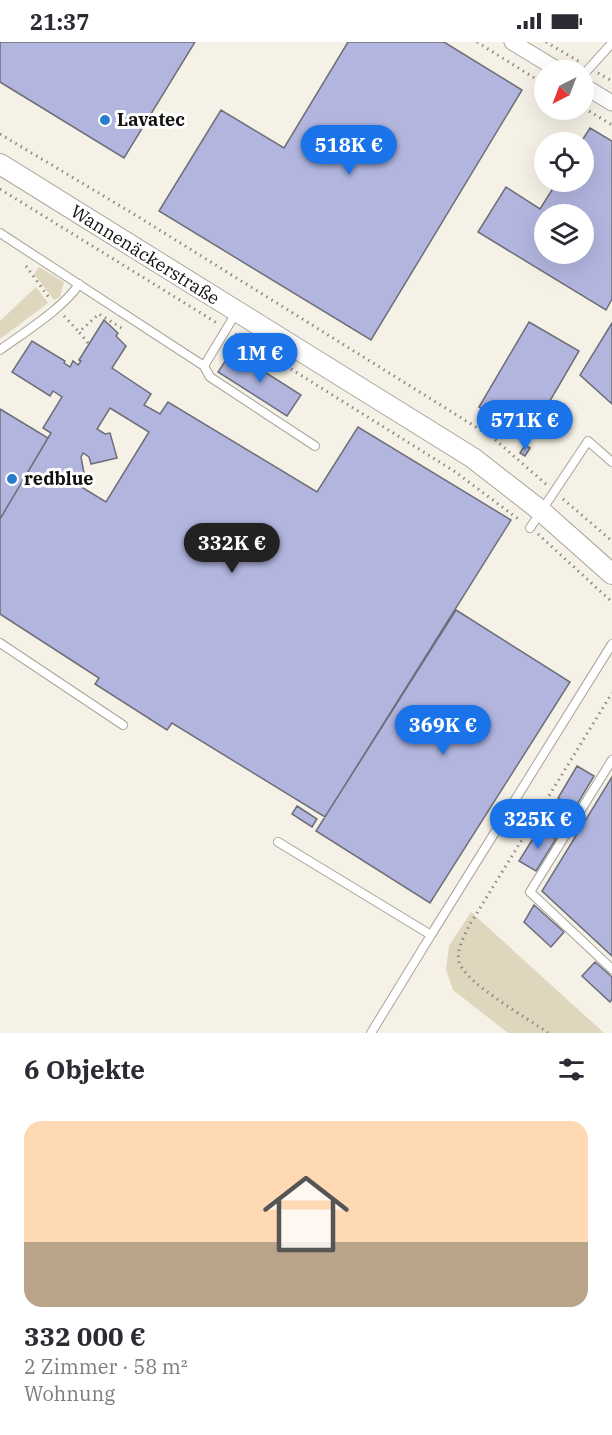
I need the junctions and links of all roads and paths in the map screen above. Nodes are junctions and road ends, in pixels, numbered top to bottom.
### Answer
1 (477, 42) edge
2 (512, 42) edge
3 (612, 44) edge
4 (542, 60) edge
5 (594, 63) edge
6 (534, 78) edge
7 (594, 92) edge
8 (612, 103) edge
9 (594, 114) edge
10 (612, 125) edge
11 (0, 134) edge
12 (0, 164) edge
13 (0, 189) edge
14 (0, 233) edge
15 (26, 266) dead end
16 (79, 284) junction
17 (57, 308) junction
18 (237, 312) junction
19 (124, 326) dead end
20 (227, 329) junction
21 (79, 332) junction
22 (88, 343) dead end
23 (0, 350) edge
24 (204, 366) junction
25 (315, 446) dead end
26 (612, 462) edge
27 (554, 491) junction
28 (541, 511) junction
29 (530, 528) junction
30 (612, 541) edge
31 (612, 574) edge
32 (612, 602) edge
33 (0, 642) edge
34 (612, 644) edge
35 (612, 693) edge
36 (123, 724) dead end
37 (612, 760) edge
38 (278, 842) dead end
39 (431, 934) junction
40 (612, 969) edge
41 (371, 1033) edge
42 (548, 1033) edge

1 - 6 path
2 - 4 street
3 - 5 lane
7 - 8 street
9 - 10 path
11 - 27 path
12 - 18 street, Wannenäckerstraße
13 - 20 path
14 - 16 lane
15 - 17 path
16 - 17 lane
16 - 24 lane
17 - 21 path
17 - 23 lane
18 - 20 lane
18 - 28 street, Wannenäckerstraße
19 - 21 path
20 - 24 lane
20 - 29 path
21 - 22 path
24 - 25 lane
26 - 27 lane
27 - 28 lane
27 - 30 path
28 - 29 lane
28 - 31 street, Wannenäckerstraße
29 - 32 path
33 - 36 lane
34 - 39 lane
35 - 42 path
37 - 40 lane
38 - 39 lane
39 - 41 lane

